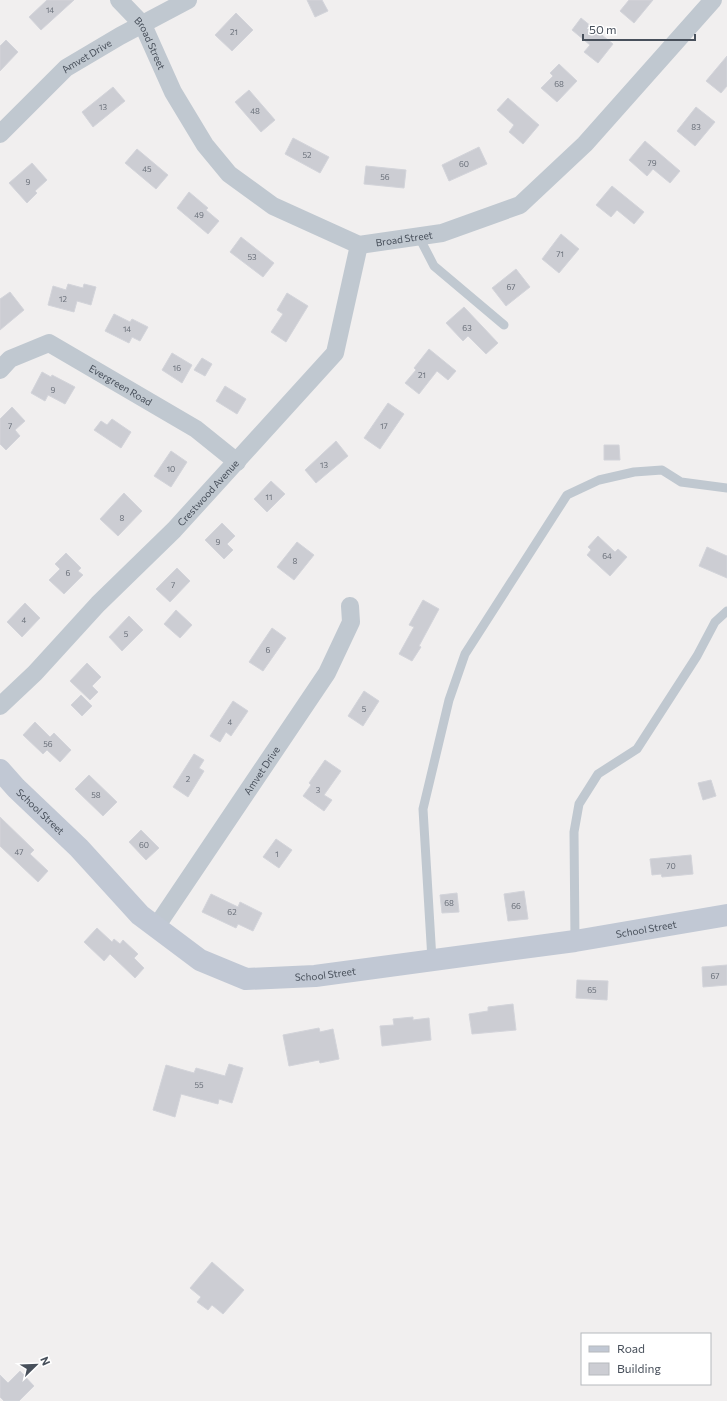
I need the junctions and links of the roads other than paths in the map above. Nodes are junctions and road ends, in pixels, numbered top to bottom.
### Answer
1 (118, 0) edge
2 (188, 0) edge
3 (713, 0) edge
4 (143, 25) junction
5 (0, 134) edge
6 (419, 237) junction
7 (359, 245) junction
8 (504, 325) dead end
9 (0, 370) edge
10 (237, 462) junction
11 (727, 488) edge
12 (350, 606) dead end
13 (727, 611) edge
14 (0, 706) edge
15 (2, 776) edge
16 (727, 915) edge
17 (156, 927) junction
18 (575, 940) junction
19 (432, 960) junction

1 - 4 street, Broad Street
2 - 4 street, Amvet Drive
3 - 6 street, Broad Street
4 - 5 street, Amvet Drive
4 - 7 street, Broad Street
6 - 7 street, Broad Street
6 - 8 lane
7 - 10 street, Crestwood Avenue
9 - 10 street, Evergreen Road
10 - 14 street, Crestwood Avenue
11 - 19 lane
12 - 17 street, Amvet Drive
13 - 18 lane
15 - 17 street, School Street
16 - 18 street, School Street
17 - 19 street, School Street
18 - 19 street, School Street

